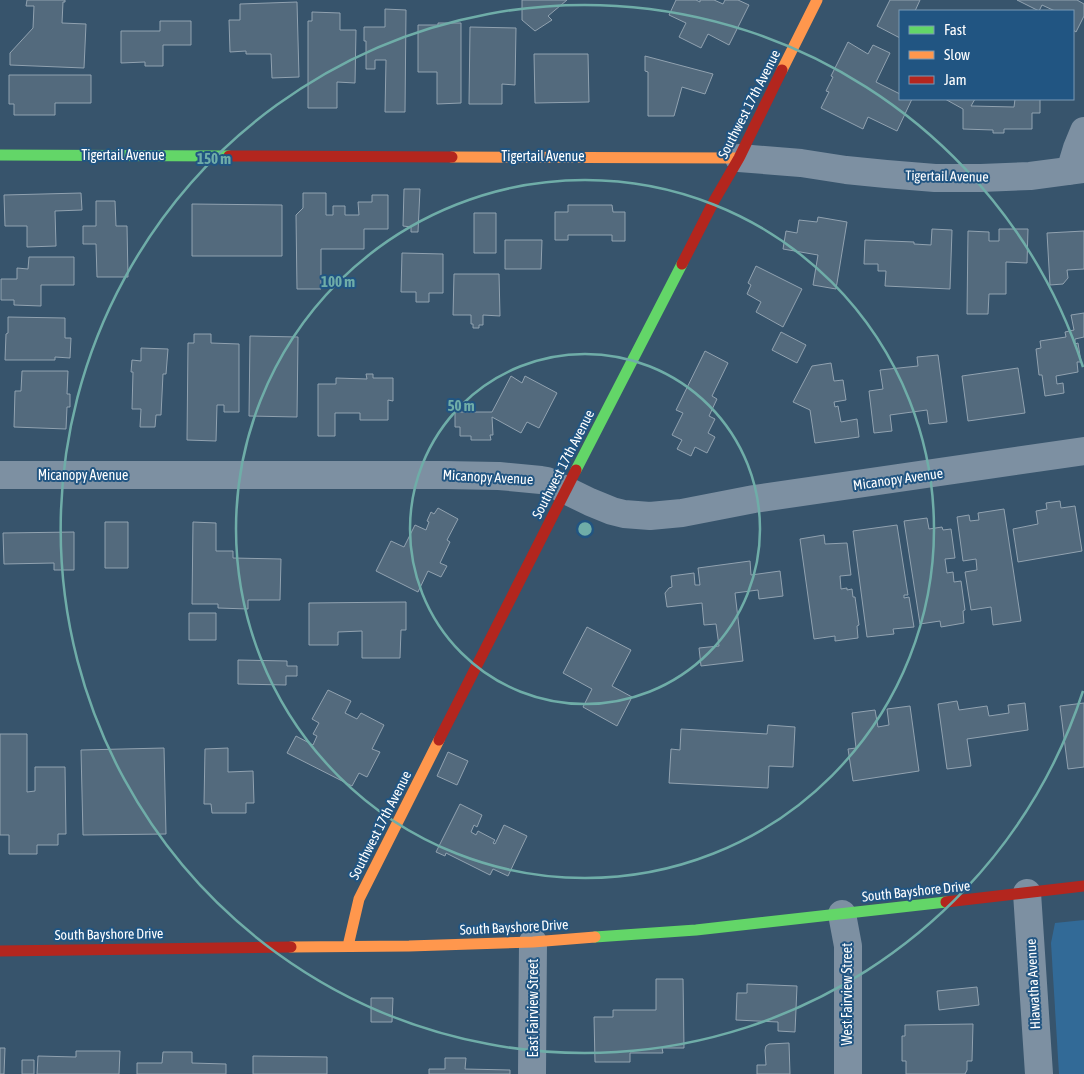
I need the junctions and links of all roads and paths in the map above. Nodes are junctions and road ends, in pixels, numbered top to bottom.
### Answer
1 (818, 0) edge
2 (1084, 130) edge
3 (0, 154) edge
4 (739, 158) junction
5 (1077, 170) edge
6 (1084, 451) edge
7 (0, 475) edge
8 (566, 490) junction
9 (1084, 886) edge
10 (1027, 893) junction
11 (842, 914) junction
12 (532, 942) junction
13 (348, 946) junction
14 (0, 950) edge
15 (532, 1074) edge
16 (848, 1074) edge
17 (1039, 1074) edge

1 - 4 main road, Southwest 17th Avenue
2 - 5 street
3 - 4 main road, Tigertail Avenue
4 - 5 street, Tigertail Avenue
4 - 8 main road, Southwest 17th Avenue
6 - 8 street, Micanopy Avenue
7 - 8 street, Micanopy Avenue
8 - 13 main road, Southwest 17th Avenue
9 - 10 main road, South Bayshore Drive
10 - 11 main road, South Bayshore Drive
10 - 17 street, Hiawatha Avenue
11 - 12 main road, South Bayshore Drive
11 - 16 street, West Fairview Street
12 - 13 main road, South Bayshore Drive
12 - 15 street, East Fairview Street
13 - 14 main road, South Bayshore Drive

